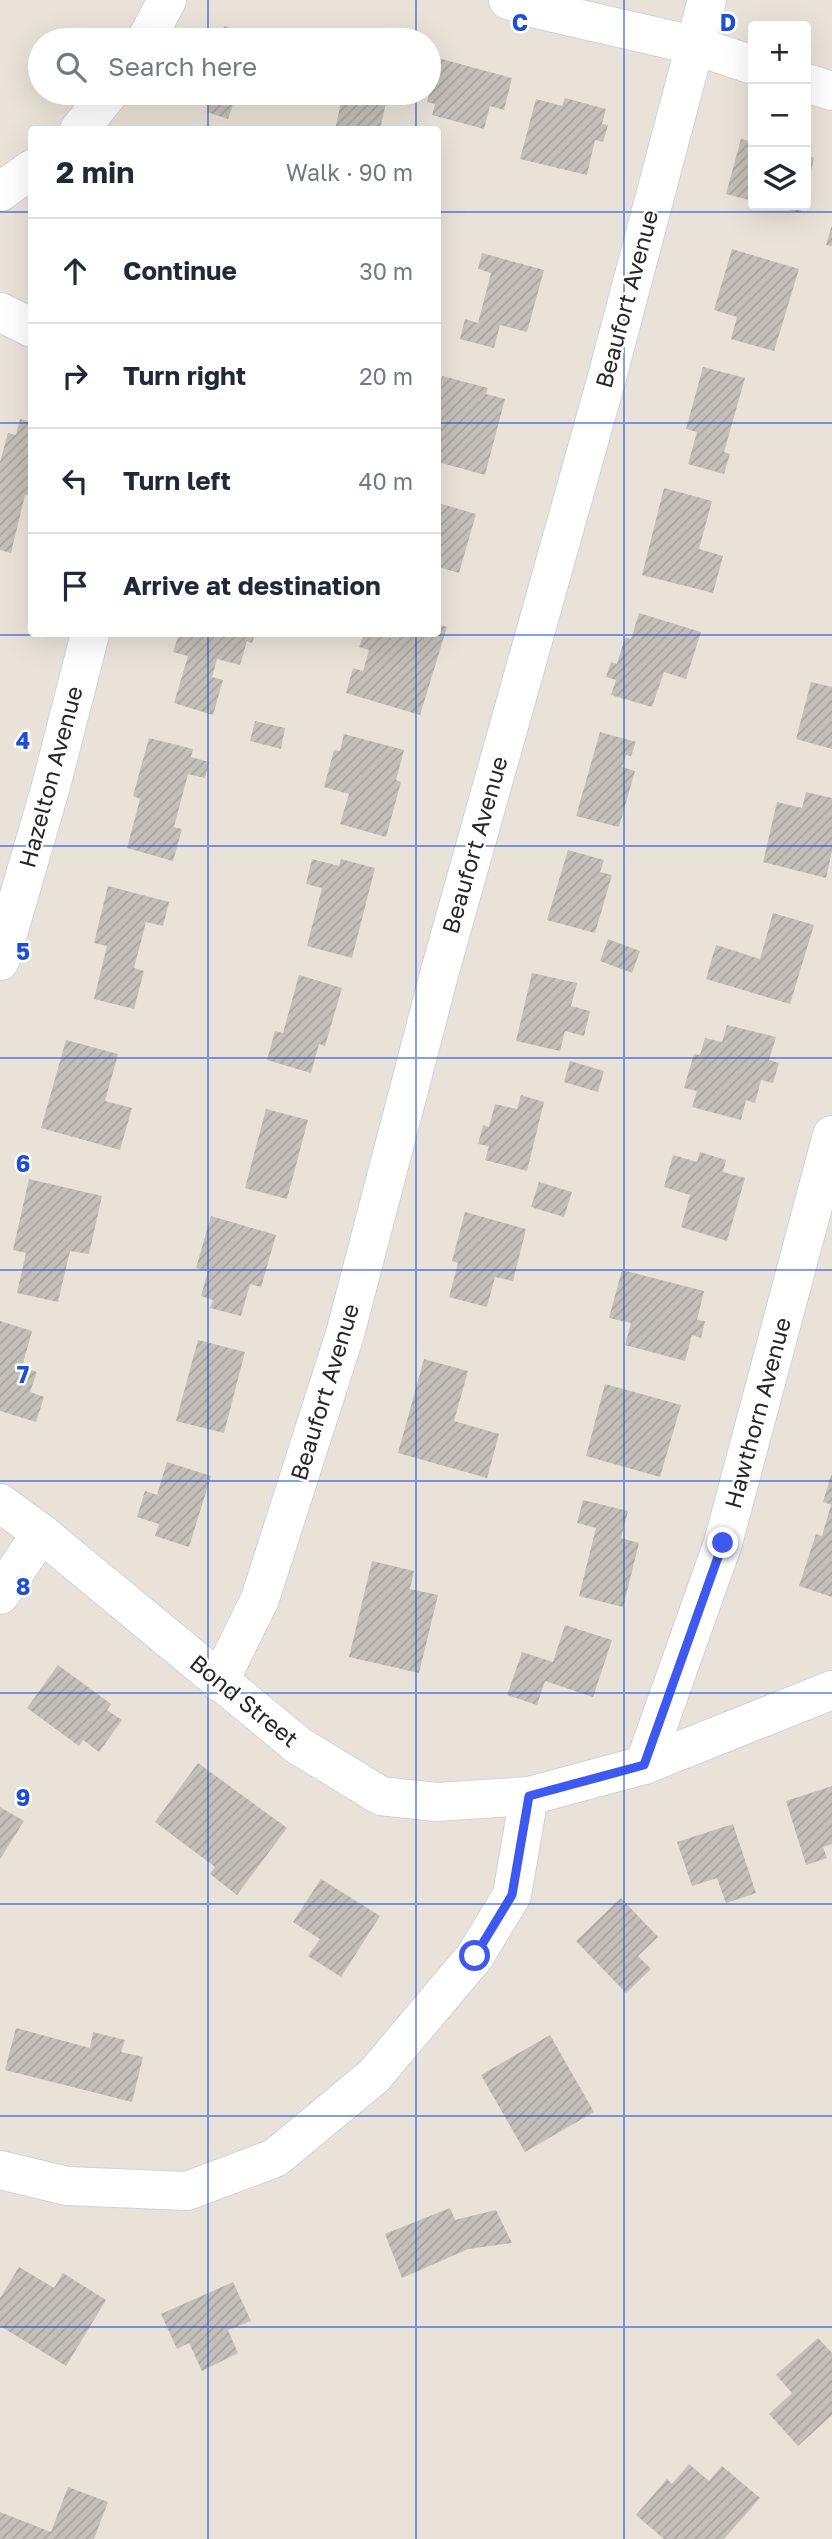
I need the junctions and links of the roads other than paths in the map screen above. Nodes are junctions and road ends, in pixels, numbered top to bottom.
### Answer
1 (167, 0) edge
2 (508, 0) edge
3 (707, 0) edge
4 (152, 28) edge
5 (693, 46) junction
6 (748, 63) edge
7 (809, 84) edge
8 (832, 91) edge
9 (99, 105) edge
10 (82, 126) edge
11 (28, 172) edge
12 (0, 192) edge
13 (0, 312) edge
14 (28, 325) edge
15 (89, 637) edge
16 (0, 961) edge
17 (832, 1135) edge
18 (0, 1503) edge
19 (41, 1533) junction
20 (0, 1595) edge
21 (219, 1682) junction
22 (832, 1690) edge
23 (644, 1765) junction
24 (529, 1796) junction
25 (0, 2170) edge

1 - 4 street
2 - 5 street
3 - 5 street, Beaufort Avenue
5 - 6 street
5 - 21 street, Beaufort Avenue
7 - 8 street
9 - 10 street
11 - 12 street
13 - 14 street
15 - 16 street, Hazelton Avenue
17 - 23 street, Hawthorn Avenue
18 - 19 street, Bond Street
19 - 20 street
19 - 21 street, Bond Street
21 - 24 street, Bond Street
22 - 23 street, Bond Street
23 - 24 street, Bond Street
24 - 25 street

